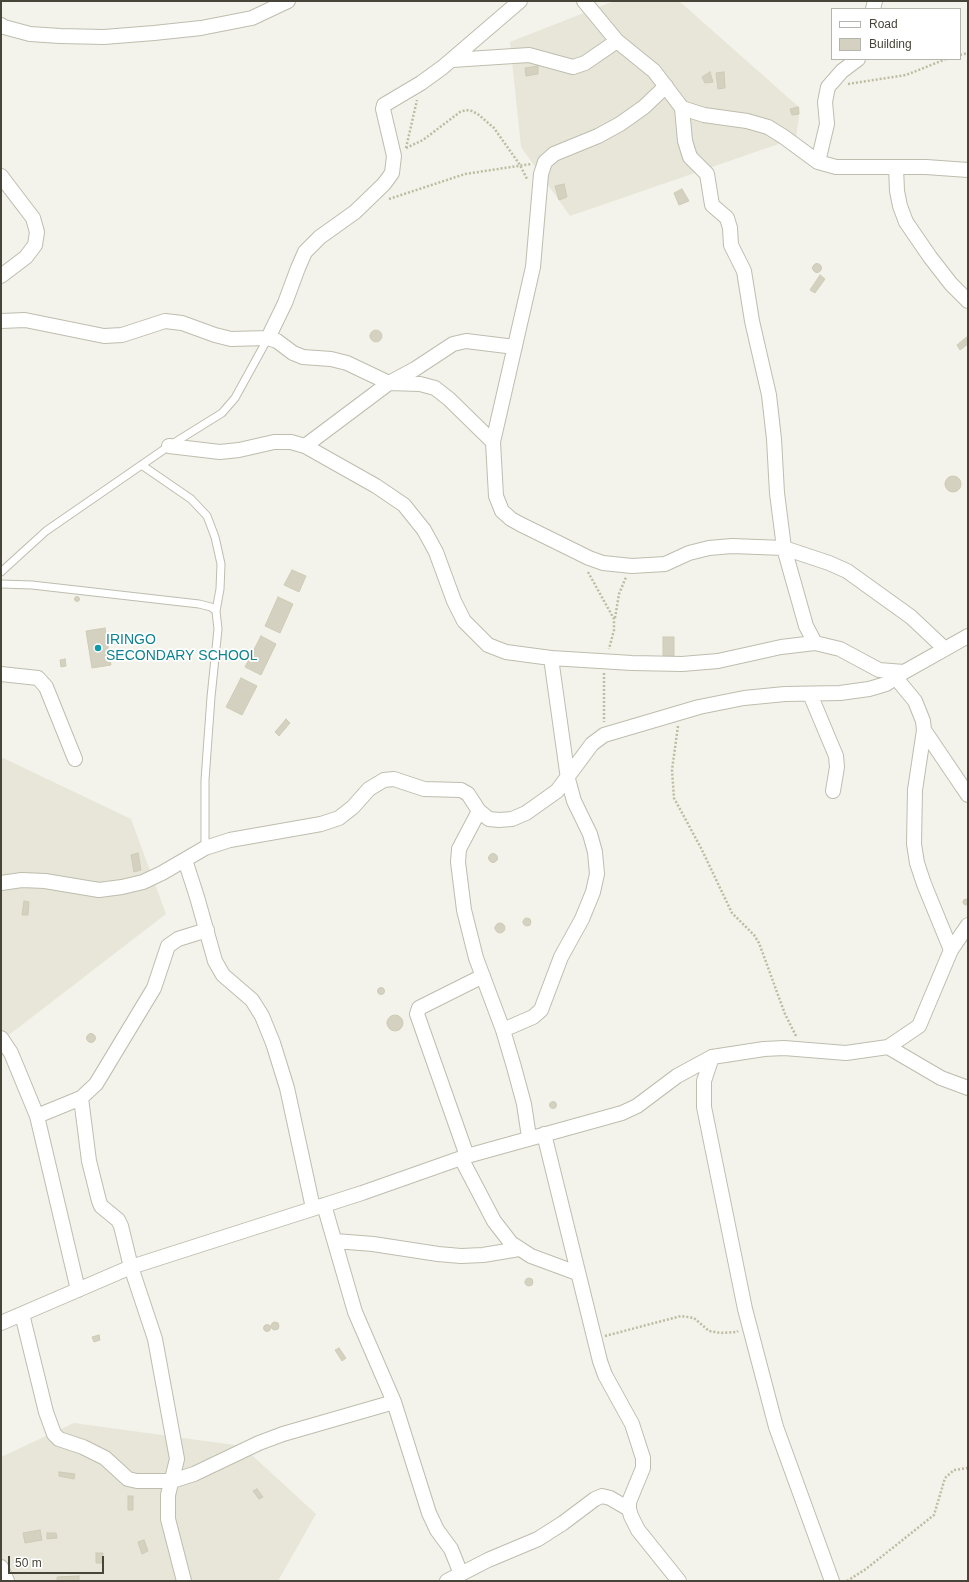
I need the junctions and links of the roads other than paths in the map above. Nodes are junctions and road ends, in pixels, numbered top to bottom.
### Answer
1 (288, 1) edge
2 (520, 1) edge
3 (584, 1) edge
4 (2, 28) edge
5 (617, 41) junction
6 (452, 60) junction
7 (857, 60) edge
8 (666, 86) junction
9 (682, 108) junction
10 (818, 162) junction
11 (896, 166) junction
12 (968, 170) edge
13 (1, 176) edge
14 (1, 276) edge
15 (968, 301) edge
16 (1, 320) edge
17 (268, 338) junction
18 (515, 347) junction
19 (389, 383) junction
20 (493, 442) junction
21 (169, 446) junction
22 (305, 446) junction
23 (143, 466) junction
24 (784, 548) junction
25 (1, 572) edge
26 (1, 584) edge
27 (216, 612) junction
28 (968, 636) edge
29 (815, 643) junction
30 (945, 649) junction
31 (551, 658) junction
32 (1, 674) edge
33 (900, 675) junction
34 (810, 694) junction
35 (924, 730) junction
36 (74, 759) dead end
37 (568, 779) junction
38 (833, 791) dead end
39 (968, 795) edge
40 (479, 811) junction
41 (205, 848) junction
42 (185, 860) junction
43 (1, 883) edge
44 (968, 925) edge
45 (207, 930) junction
46 (951, 950) junction
47 (483, 976) junction
48 (503, 1030) junction
49 (1, 1038) edge
50 (888, 1047) junction
51 (712, 1057) junction
52 (968, 1088) edge
53 (81, 1098) junction
54 (37, 1116) junction
55 (544, 1134) junction
56 (529, 1137) junction
57 (464, 1157) junction
58 (318, 1207) junction
59 (335, 1241) junction
60 (519, 1249) junction
61 (131, 1267) junction
62 (577, 1273) junction
63 (78, 1290) junction
64 (22, 1314) junction
65 (1, 1323) edge
66 (394, 1402) junction
67 (172, 1481) junction
68 (629, 1509) junction
69 (1, 1567) edge
70 (461, 1574) junction
71 (7, 1581) edge
72 (184, 1581) edge
73 (447, 1581) edge
74 (679, 1581) edge
75 (832, 1581) edge

1 - 4 street
2 - 6 street
3 - 5 street
5 - 6 street
5 - 8 street
6 - 17 street
7 - 10 street
8 - 9 street
8 - 18 street
9 - 10 street
9 - 24 street
10 - 11 street
11 - 12 street
11 - 15 street
13 - 14 street
16 - 17 street
17 - 19 street
17 - 21 lane
18 - 19 street
18 - 20 street
19 - 20 street
19 - 22 street
20 - 24 street
21 - 22 street
21 - 23 lane
22 - 31 street
23 - 25 lane
23 - 27 lane
24 - 29 street
24 - 30 street
26 - 27 lane
27 - 41 lane
28 - 30 street
29 - 31 street
29 - 33 street
30 - 33 street
31 - 37 street
32 - 36 street
33 - 34 street
33 - 35 street
34 - 37 street
34 - 38 street
35 - 39 street
35 - 46 street
37 - 40 street
37 - 48 street
40 - 41 street
40 - 47 street
41 - 42 street
42 - 43 street
42 - 45 street
44 - 46 street
45 - 53 street
45 - 58 street
46 - 50 street
47 - 48 street
47 - 57 street
48 - 56 street
49 - 54 street
50 - 51 street
50 - 52 street
51 - 55 street
51 - 75 street
53 - 54 street
53 - 61 street
54 - 63 street
55 - 56 street
55 - 62 street
56 - 57 street
57 - 58 street
57 - 60 street
58 - 59 street
58 - 61 street
59 - 60 street
59 - 66 street
60 - 62 street
61 - 63 street
61 - 67 street
62 - 68 street
63 - 64 street
64 - 65 street
64 - 67 street
66 - 67 street
66 - 70 street
67 - 72 street
68 - 70 street
68 - 74 street
69 - 71 street
70 - 73 street

